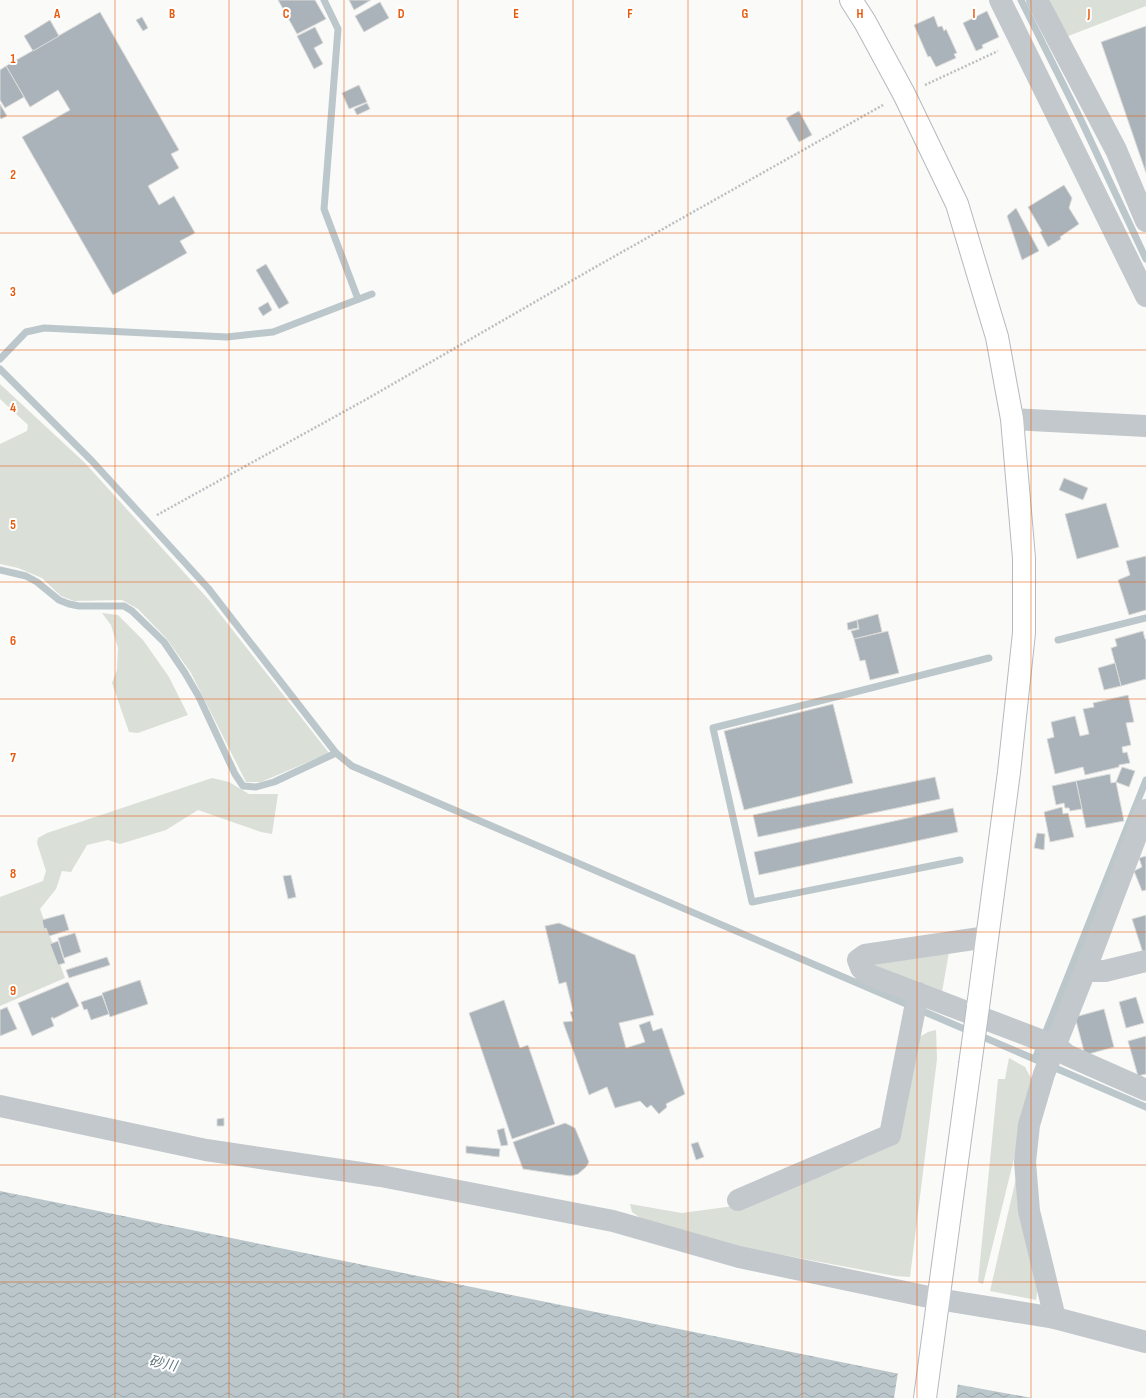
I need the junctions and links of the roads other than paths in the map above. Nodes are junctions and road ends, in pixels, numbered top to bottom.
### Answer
1 (851, 0) edge
2 (1000, 0) edge
3 (1037, 0) edge
4 (1146, 221) edge
5 (1146, 296) edge
6 (1012, 419) junction
7 (1146, 426) edge
8 (1146, 810) edge
9 (987, 936) junction
10 (1146, 960) edge
11 (1085, 971) junction
12 (916, 1003) junction
13 (1047, 1052) junction
14 (1146, 1090) edge
15 (0, 1106) edge
16 (738, 1200) dead end
17 (938, 1299) junction
18 (1055, 1318) junction
19 (1146, 1342) edge
20 (925, 1398) edge

1 - 6 street
2 - 5 street
3 - 4 street
6 - 7 street
6 - 9 street
8 - 11 street
9 - 12 street
9 - 17 street, bridge
10 - 11 street
11 - 13 street
12 - 13 street
12 - 16 street
13 - 14 street
13 - 18 street
15 - 17 street
17 - 18 street
17 - 20 street
18 - 19 street

